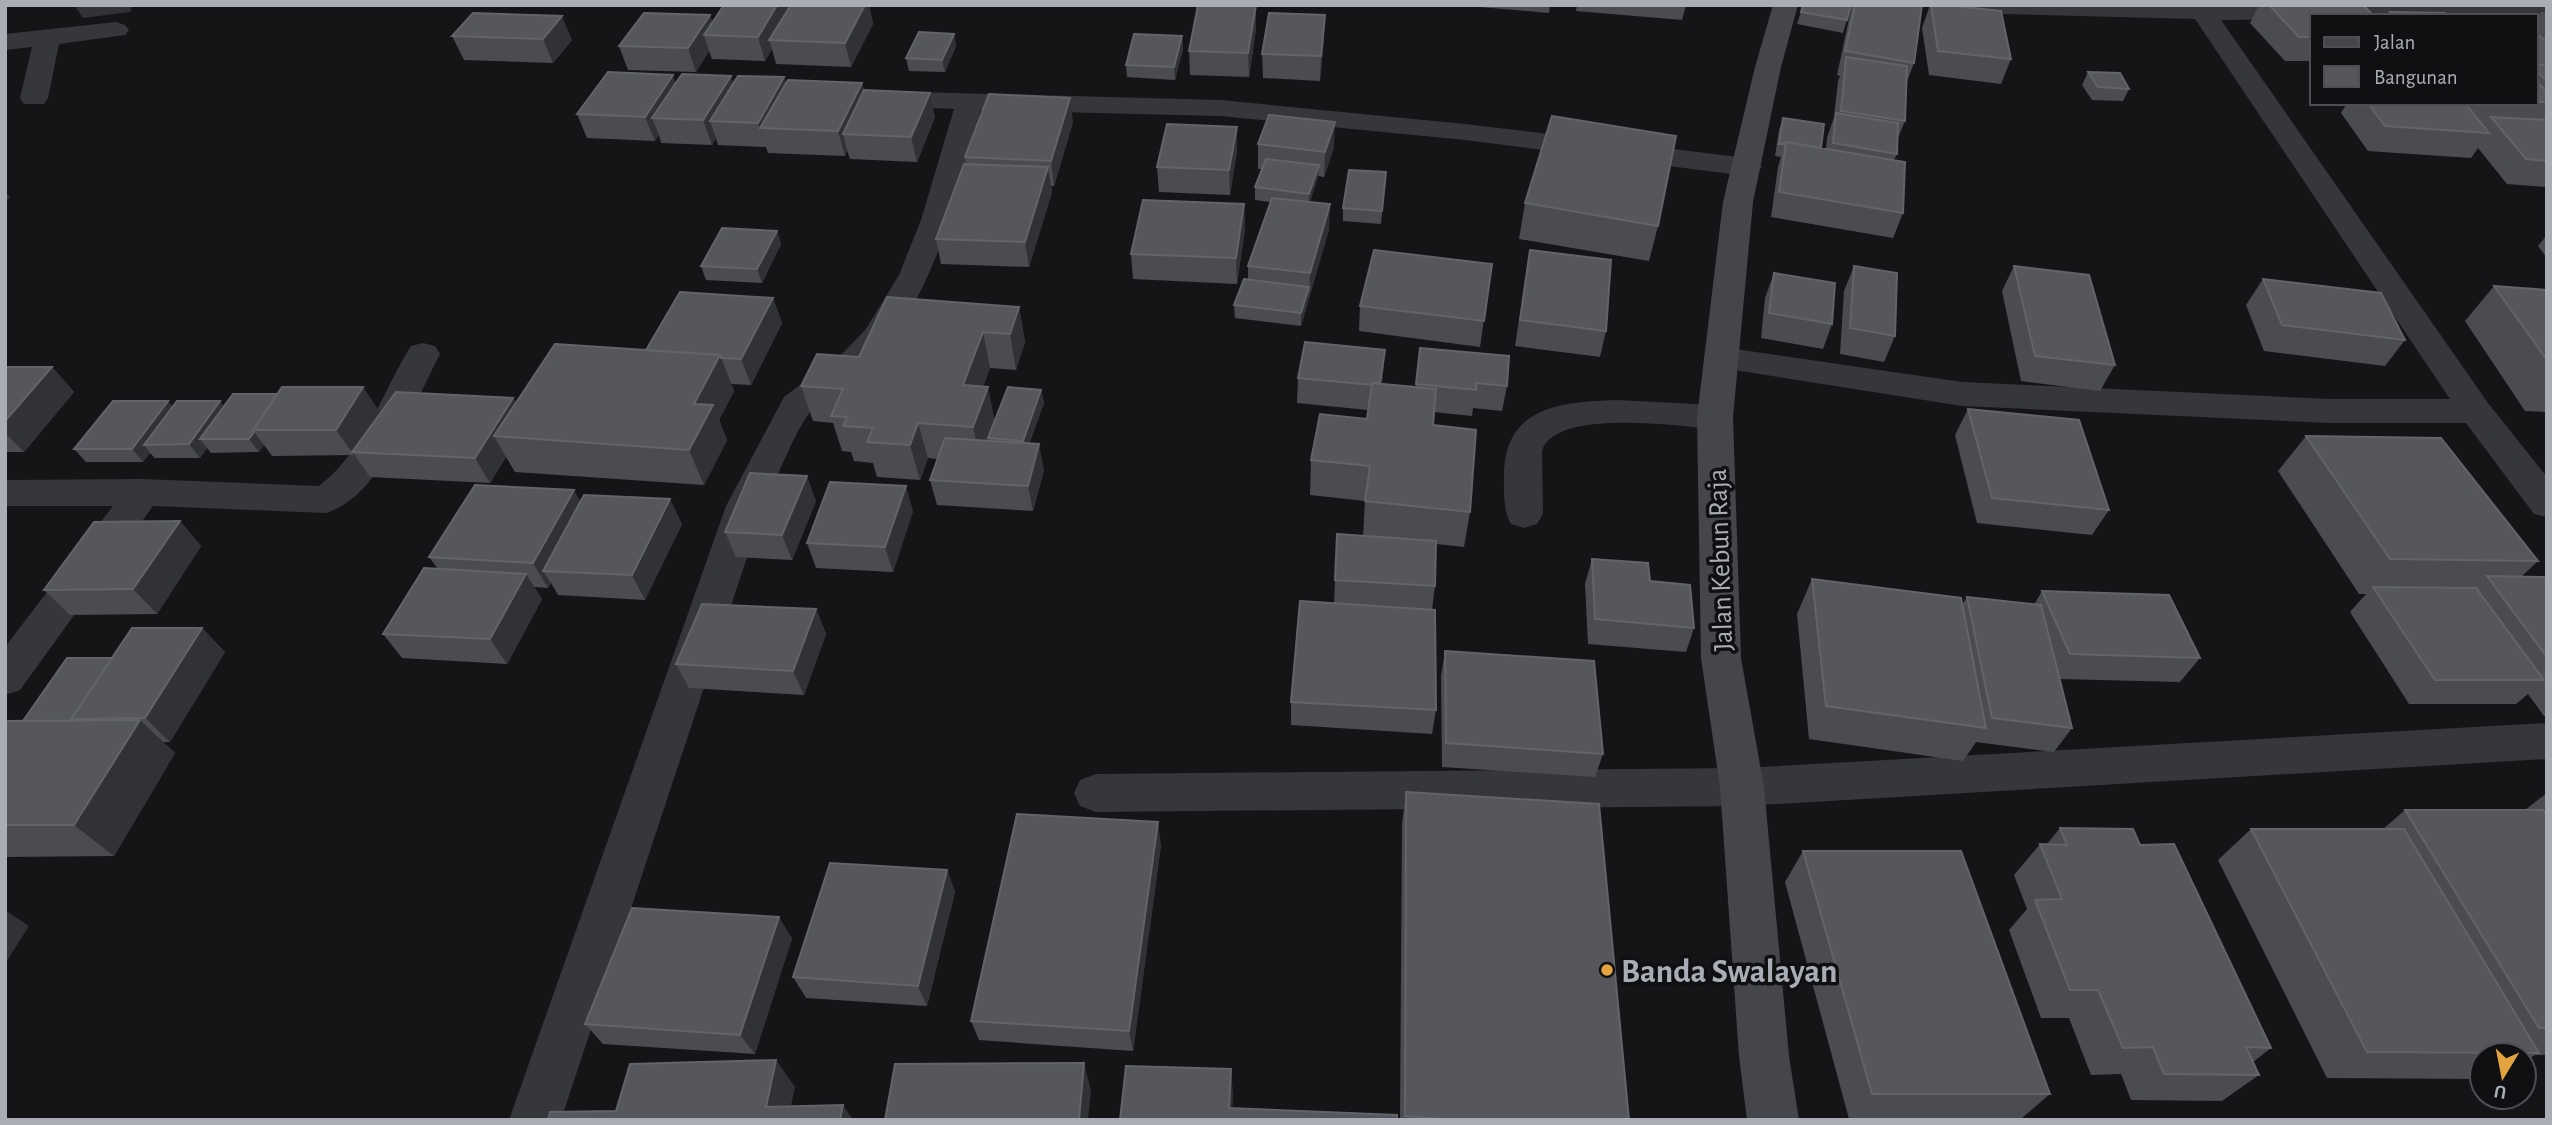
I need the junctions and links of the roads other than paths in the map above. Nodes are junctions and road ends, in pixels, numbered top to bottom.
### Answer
1 (1786, 5) edge
2 (1968, 5) edge
3 (2547, 11) edge
4 (2203, 12) junction
5 (116, 30) dead end
6 (47, 38) junction
7 (5, 42) edge
8 (34, 97) dead end
9 (862, 99) edge
10 (970, 101) junction
11 (1747, 167) junction
12 (423, 354) dead end
13 (1721, 358) junction
14 (2476, 411) junction
15 (1714, 416) junction
16 (143, 492) junction
17 (5, 493) edge
18 (2547, 503) edge
19 (1524, 514) dead end
20 (5, 678) edge
21 (2547, 741) edge
22 (1742, 787) junction
23 (1096, 793) dead end
24 (536, 1120) edge
25 (1773, 1120) edge

1 - 11 street, Jalan Kebun Raja
2 - 4 street
3 - 4 street
4 - 14 street
5 - 6 street
6 - 7 street
6 - 8 street
9 - 10 street
10 - 11 street
10 - 24 street
11 - 13 street, Jalan Kebun Raja
12 - 16 street
13 - 14 street
13 - 15 street, Jalan Kebun Raja
14 - 18 street
15 - 19 street
15 - 22 street, Jalan Kebun Raja
16 - 17 street
16 - 20 street
21 - 22 street
22 - 23 street
22 - 25 street, Jalan Kebun Raja

